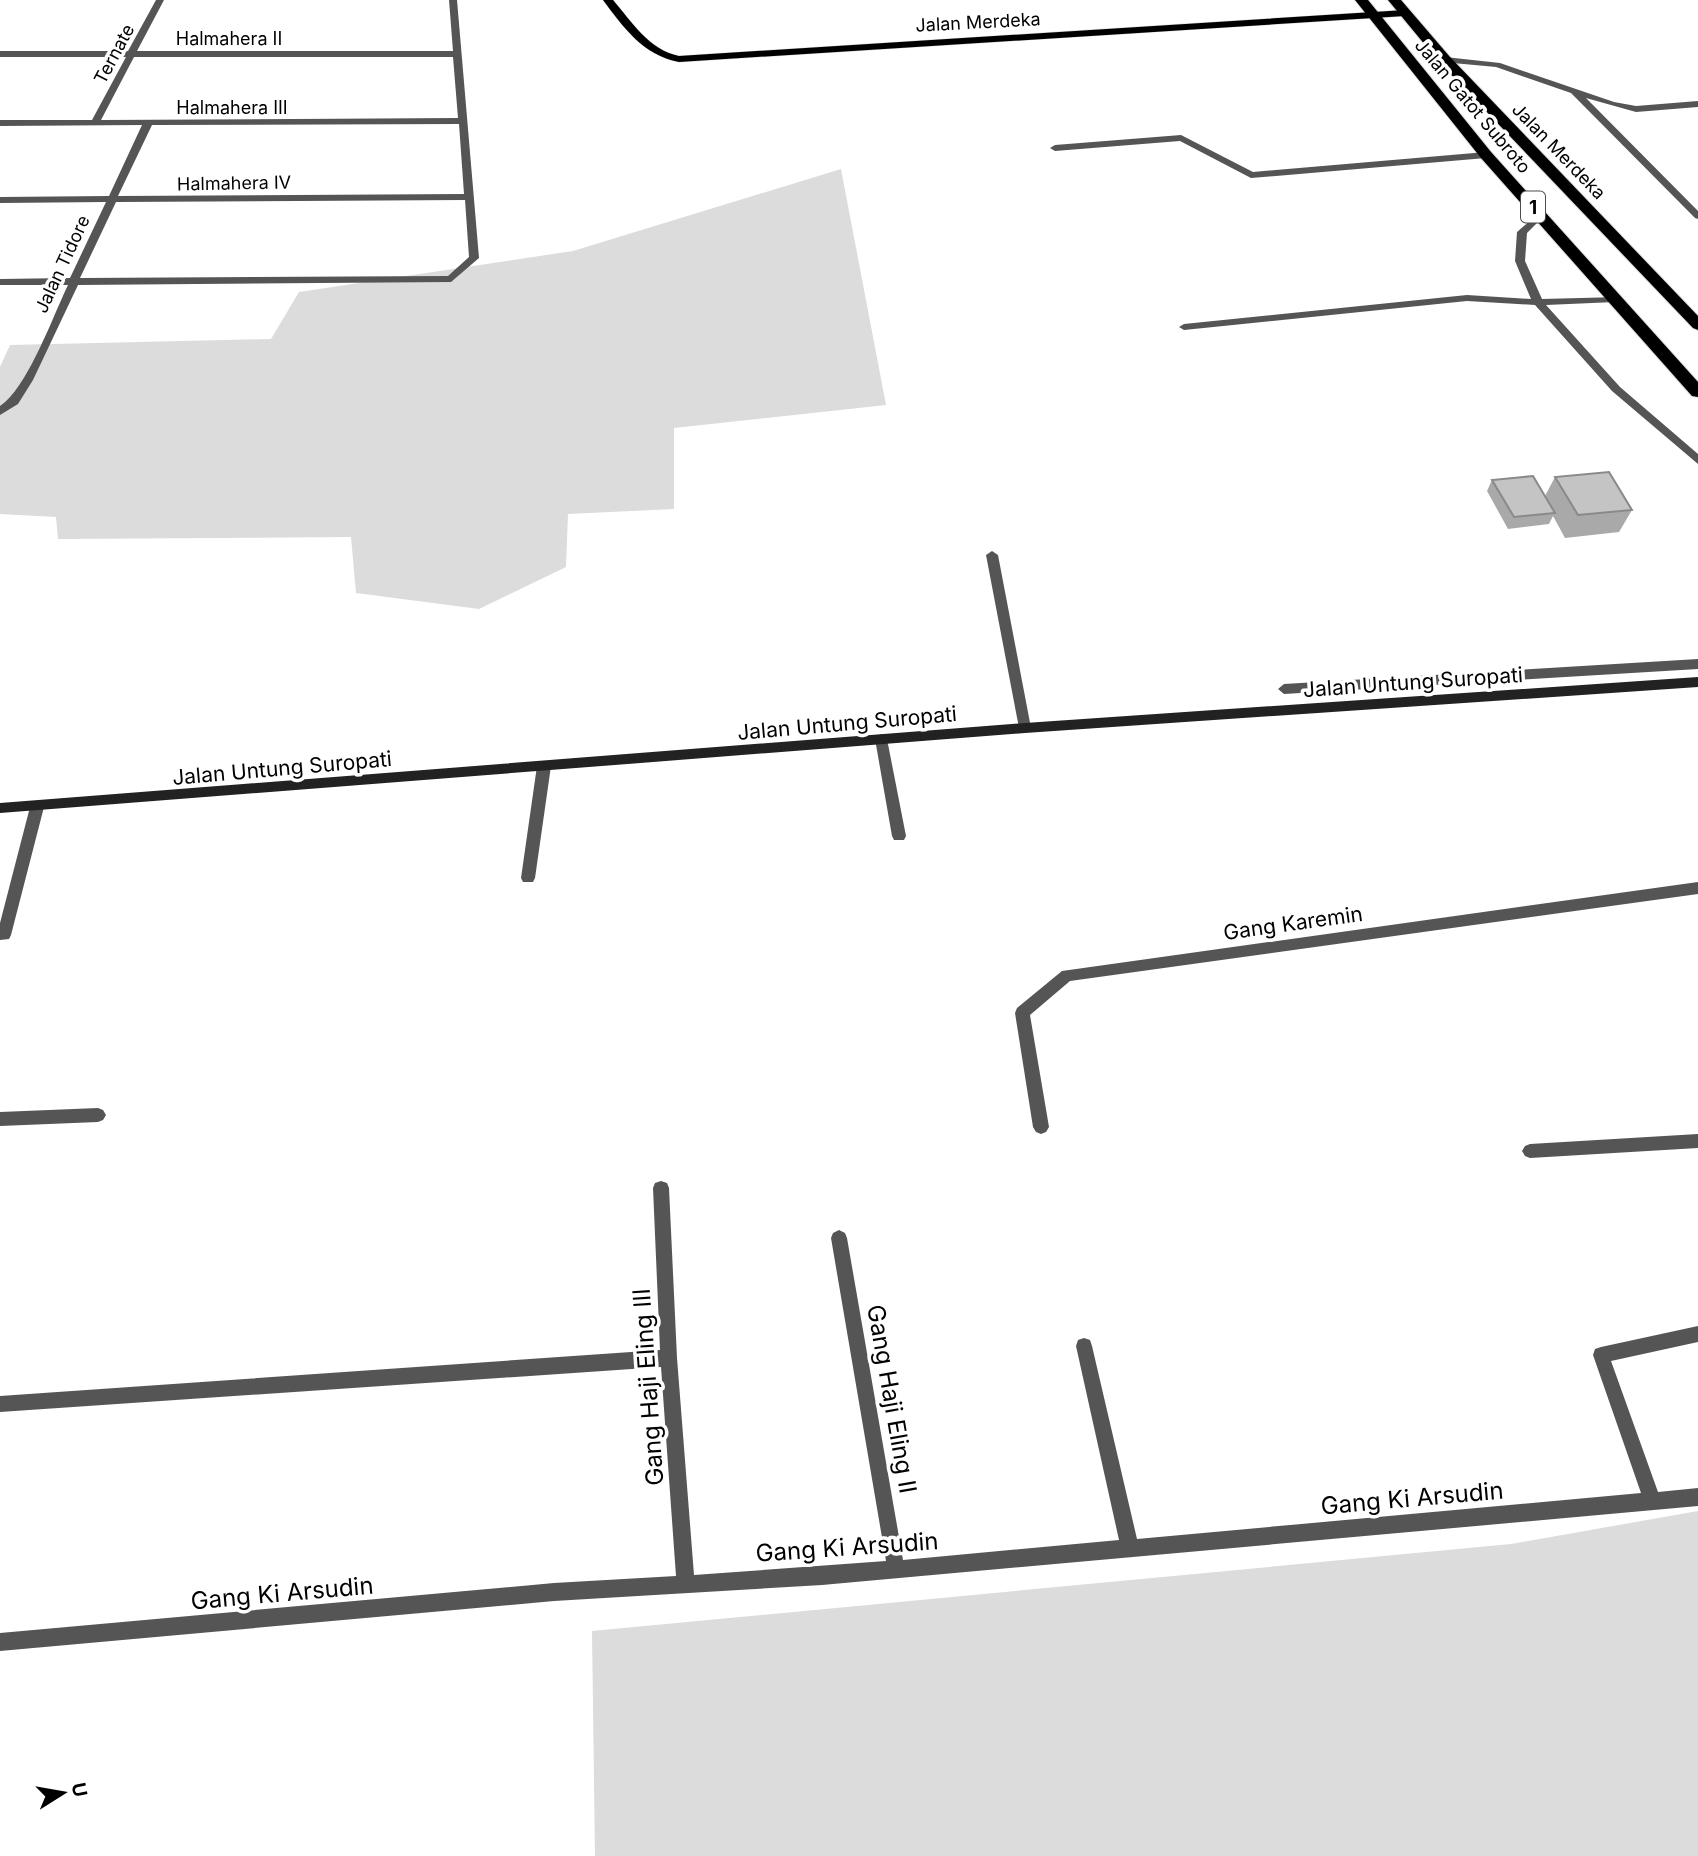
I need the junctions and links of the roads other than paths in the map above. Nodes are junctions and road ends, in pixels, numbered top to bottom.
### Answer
1 (160, 0) edge
2 (453, 0) edge
3 (608, 0) edge
4 (1361, 0) edge
5 (1394, 0) edge
6 (1405, 13) junction
7 (1374, 17) junction
8 (0, 54) edge
9 (133, 54) junction
10 (457, 54) junction
11 (1445, 60) junction
12 (1570, 88) junction
13 (1698, 104) edge
14 (463, 121) junction
15 (0, 122) edge
16 (95, 122) junction
17 (148, 123) junction
18 (1055, 149) dead end
19 (1486, 155) junction
20 (469, 197) junction
21 (0, 200) edge
22 (111, 200) junction
23 (1540, 215) junction
24 (1698, 216) edge
25 (72, 281) junction
26 (0, 282) edge
27 (1615, 299) junction
28 (1538, 302) junction
29 (1698, 325) edge
30 (1184, 327) dead end
31 (1698, 392) edge
32 (0, 411) edge
33 (1698, 460) edge
34 (992, 555) dead end
35 (1698, 664) edge
36 (1698, 682) edge
37 (1284, 689) dead end
38 (1025, 728) junction
39 (881, 739) junction
40 (544, 766) junction
41 (37, 807) junction
42 (0, 808) edge
43 (899, 836) dead end
44 (528, 878) dead end
45 (1698, 888) edge
46 (4, 935) dead end
47 (99, 1115) dead end
48 (0, 1119) edge
49 (1041, 1127) dead end
50 (1698, 1141) edge
51 (1530, 1151) dead end
52 (662, 1188) dead end
53 (839, 1238) dead end
54 (1698, 1334) edge
55 (1084, 1346) dead end
56 (669, 1358) junction
57 (0, 1404) edge
58 (1698, 1497) edge
59 (1652, 1502) junction
60 (1130, 1548) junction
61 (896, 1569) junction
62 (686, 1583) junction
63 (0, 1642) edge

1 - 9 street, Ternate
2 - 10 street
3 - 7 main road, Jalan Merdeka
4 - 7 highway, Jalan Gatot Subroto / 1
5 - 6 highway, Jalan Merdeka / 1
6 - 7 main road, Jalan Merdeka
6 - 11 highway, Jalan Merdeka / 1
7 - 19 highway, Jalan Gatot Subroto / 1
8 - 9 street, Halmahera II
9 - 10 street, Halmahera II
9 - 16 street, Ternate
10 - 14 street
11 - 12 street
11 - 29 highway, Jalan Merdeka / 1
12 - 13 street
12 - 24 street
14 - 17 street, Halmahera III
14 - 20 street
15 - 16 street, Halmahera III
16 - 17 street, Halmahera III
17 - 22 street, Jalan Tidore
18 - 19 street
19 - 23 highway, Jalan Gatot Subroto / 1
20 - 22 street, Halmahera IV
20 - 25 street
21 - 22 street, Halmahera IV
22 - 25 street, Jalan Tidore
23 - 27 highway, Jalan Gatot Subroto / 1
23 - 28 street
25 - 26 street
25 - 32 street, Jalan Tidore
27 - 28 street
27 - 31 highway, Jalan Gatot Subroto / 1
28 - 30 street
28 - 33 street
34 - 38 street
35 - 37 street
36 - 38 street, Jalan Untung Suropati
38 - 39 street, Jalan Untung Suropati
39 - 40 street, Jalan Untung Suropati
39 - 43 street
40 - 41 street, Jalan Untung Suropati
40 - 44 street
41 - 42 street, Jalan Untung Suropati
41 - 46 street
45 - 49 street, Gang Karemin
47 - 48 street
50 - 51 street
52 - 56 street, Gang Haji Eling III
53 - 61 street, Gang Haji Eling II
54 - 59 street
55 - 60 street
56 - 57 street
56 - 62 street, Gang Haji Eling III
58 - 59 street, Gang Ki Arsudin
59 - 60 street, Gang Ki Arsudin
60 - 61 street, Gang Ki Arsudin
61 - 62 street, Gang Ki Arsudin
62 - 63 street, Gang Ki Arsudin

